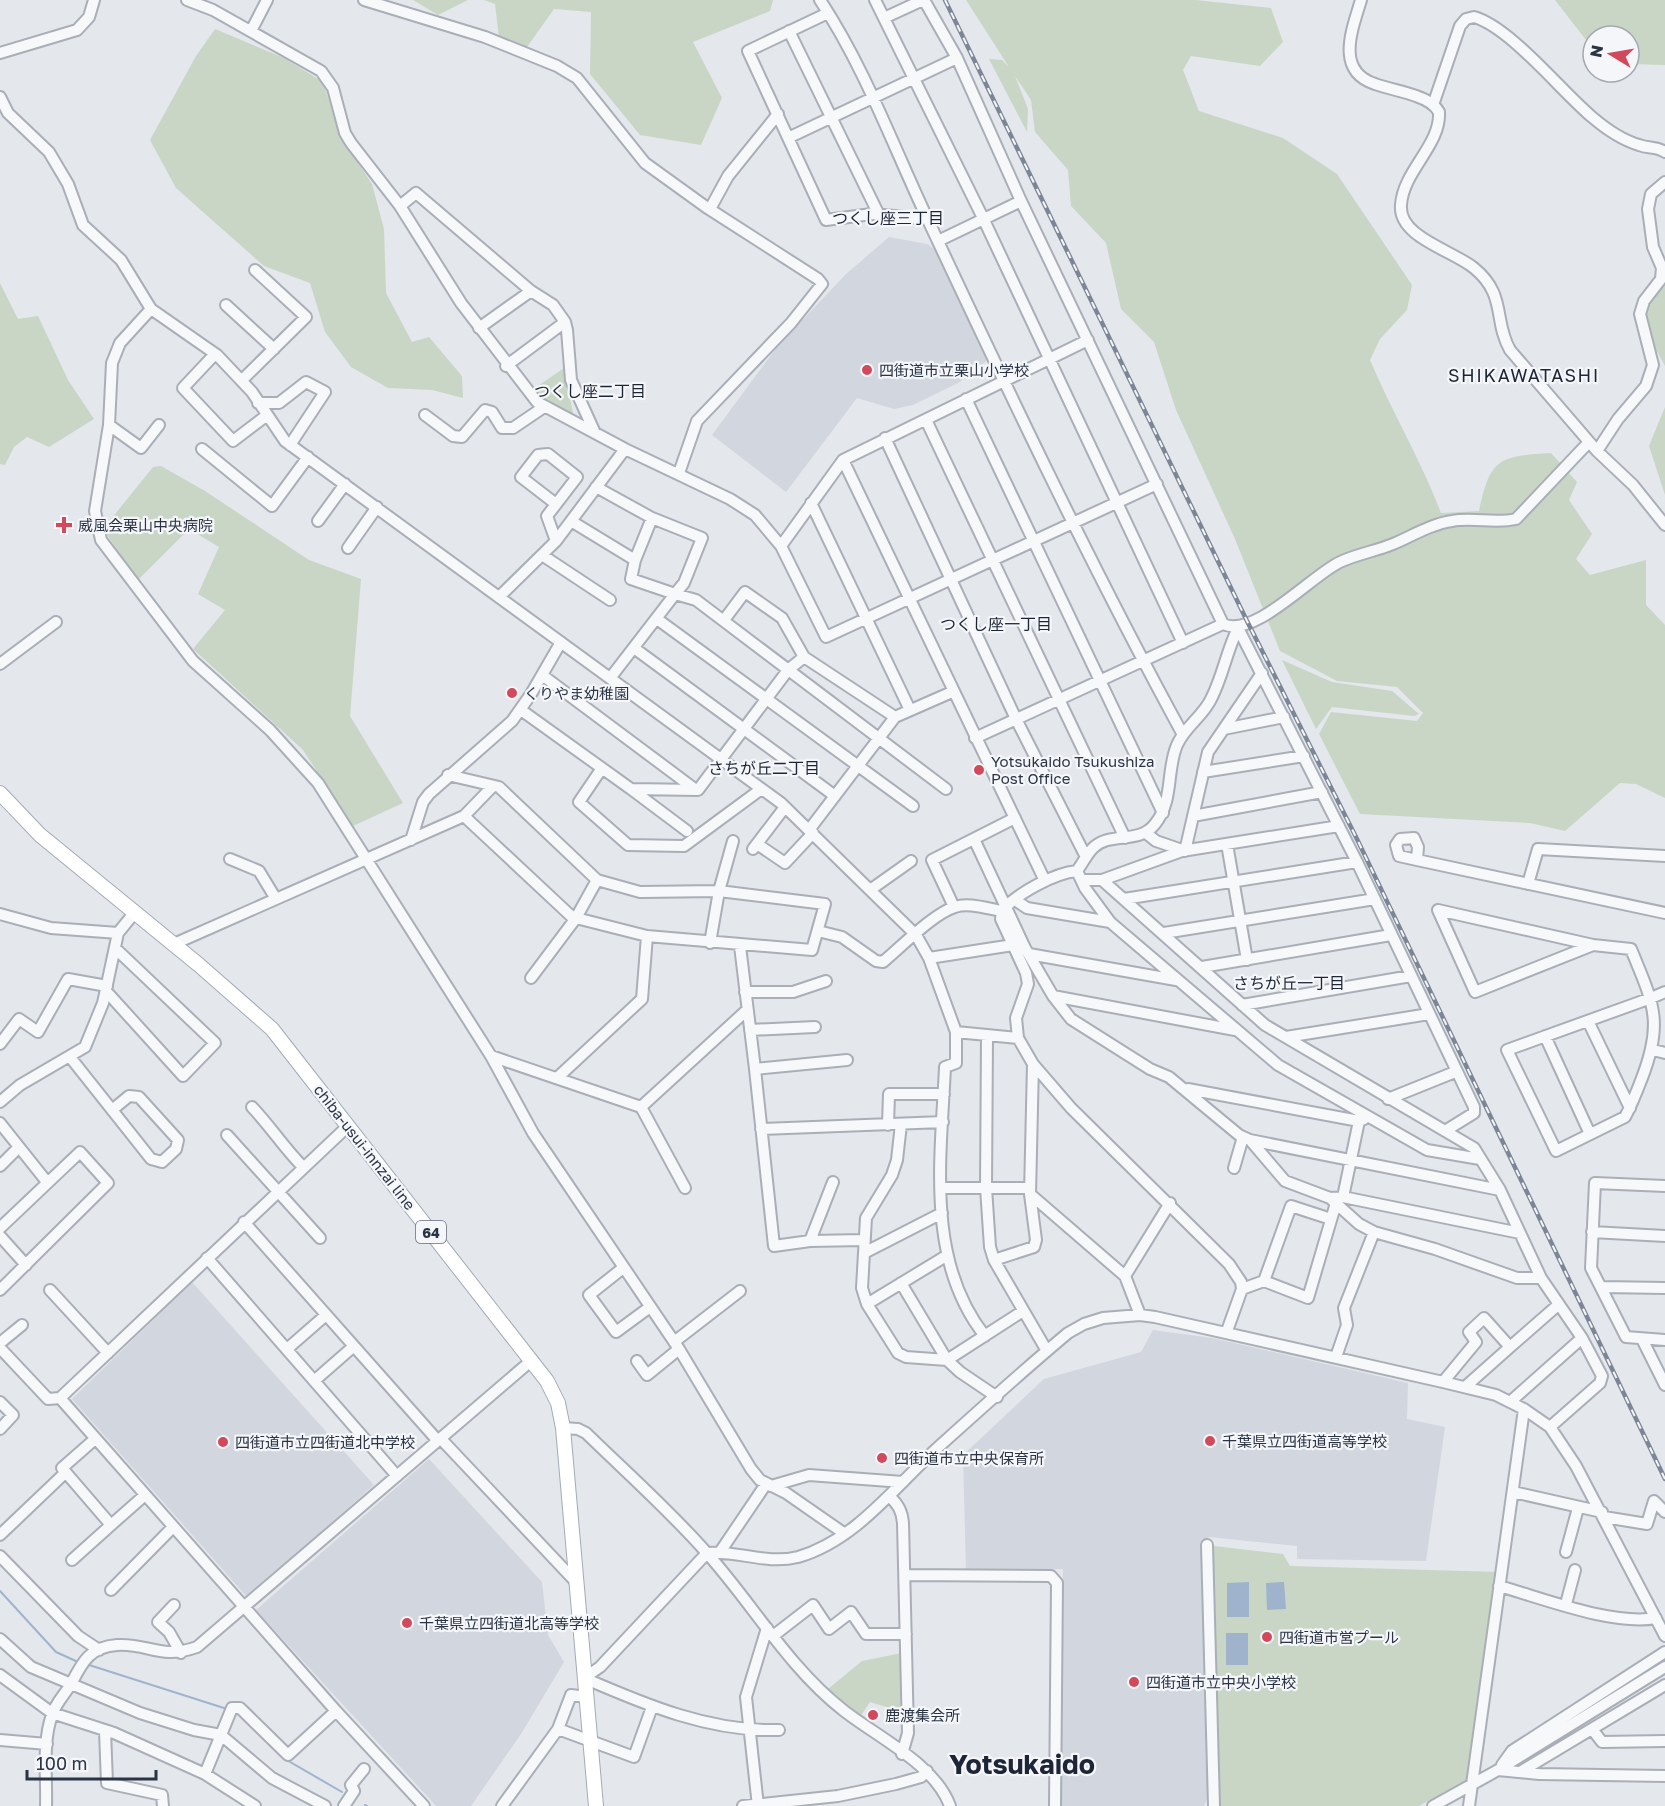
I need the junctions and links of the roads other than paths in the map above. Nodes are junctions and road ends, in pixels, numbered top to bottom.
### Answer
1 (94, 0) edge
2 (187, 0) edge
3 (267, 0) edge
4 (364, 0) edge
5 (820, 0) edge
6 (875, 0) edge
7 (923, 0) edge
8 (1360, 0) edge
9 (828, 13) junction
10 (884, 18) junction
11 (251, 31) junction
12 (789, 31) junction
13 (0, 52) edge
14 (957, 58) junction
15 (914, 78) junction
16 (0, 97) edge
17 (873, 97) junction
18 (1433, 105) junction
19 (778, 114) junction
20 (831, 117) junction
21 (789, 136) junction
22 (1665, 153) edge
23 (1665, 182) edge
24 (1021, 201) junction
25 (400, 206) junction
26 (710, 209) junction
27 (879, 215) junction
28 (983, 218) junction
29 (927, 219) junction
30 (938, 241) junction
31 (255, 270) dead end
32 (531, 291) junction
33 (226, 305) dead end
34 (151, 309) junction
35 (564, 322) junction
36 (479, 328) junction
37 (1088, 340) junction
38 (274, 349) junction
39 (216, 354) junction
40 (1048, 359) junction
41 (506, 366) junction
42 (1005, 379) junction
43 (242, 380) junction
44 (966, 399) junction
45 (258, 402) junction
46 (544, 407) junction
47 (425, 415) dead end
48 (266, 416) junction
49 (926, 420) junction
50 (109, 425) junction
51 (159, 425) dead end
52 (595, 433) junction
53 (885, 438) junction
54 (1589, 442) junction
55 (290, 445) junction
56 (202, 449) dead end
57 (625, 449) junction
58 (1597, 451) junction
59 (308, 458) junction
60 (843, 460) junction
61 (679, 473) junction
62 (345, 484) junction
63 (1157, 484) junction
64 (596, 487) junction
65 (1116, 503) junction
66 (556, 504) junction
67 (811, 504) junction
68 (377, 507) junction
69 (652, 518) junction
70 (318, 521) dead end
71 (571, 521) junction
72 (1074, 522) junction
73 (1665, 525) edge
74 (556, 541) junction
75 (1033, 542) junction
76 (781, 546) junction
77 (348, 548) dead end
78 (542, 555) junction
79 (635, 560) junction
80 (992, 560) junction
81 (951, 580) junction
82 (675, 594) junction
83 (500, 596) junction
84 (909, 599) junction
85 (609, 600) dead end
86 (657, 619) junction
87 (866, 619) junction
88 (724, 620) junction
89 (56, 622) dead end
90 (1223, 624) junction
91 (1238, 628) junction
92 (561, 642) junction
93 (1183, 643) junction
94 (634, 648) junction
95 (804, 657) junction
96 (1143, 661) junction
97 (0, 664) edge
98 (788, 670) junction
99 (1262, 673) junction
100 (542, 675) junction
101 (611, 677) junction
102 (1101, 681) junction
103 (952, 692) junction
104 (766, 699) junction
105 (1060, 700) junction
106 (521, 710) junction
107 (910, 710) junction
108 (894, 717) junction
109 (1284, 717) junction
110 (1017, 719) junction
111 (744, 729) junction
112 (1224, 729) junction
113 (1182, 733) junction
114 (975, 738) junction
115 (879, 740) junction
116 (1304, 756) junction
117 (720, 760) junction
118 (602, 768) junction
119 (858, 768) junction
120 (1203, 772) junction
121 (448, 775) junction
122 (493, 786) junction
123 (631, 789) junction
124 (946, 789) dead end
125 (696, 790) junction
126 (760, 790) junction
127 (1322, 792) junction
128 (0, 793) edge
129 (835, 796) junction
130 (913, 806) dead end
131 (785, 807) junction
132 (1163, 813) junction
133 (464, 816) junction
134 (1193, 816) junction
135 (1015, 818) junction
136 (1339, 826) junction
137 (687, 831) dead end
138 (811, 831) junction
139 (1146, 834) junction
140 (1125, 838) junction
141 (974, 839) junction
142 (411, 840) junction
143 (733, 841) dead end
144 (1227, 844) junction
145 (1185, 851) junction
146 (1665, 856) edge
147 (1086, 857) junction
148 (367, 858) junction
149 (230, 859) dead end
150 (1417, 860) dead end
151 (911, 861) dead end
152 (1357, 862) junction
153 (1080, 876) junction
154 (597, 880) junction
155 (1102, 880) junction
156 (1045, 881) junction
157 (1234, 881) junction
158 (1528, 884) junction
159 (870, 890) junction
160 (719, 891) junction
161 (276, 899) junction
162 (1124, 899) junction
163 (1375, 899) junction
164 (1008, 906) junction
165 (954, 907) junction
166 (135, 912) junction
167 (1665, 913) edge
168 (0, 914) edge
169 (576, 918) junction
170 (1240, 921) junction
171 (1110, 922) junction
172 (819, 931) junction
173 (118, 933) junction
174 (1164, 933) junction
175 (916, 935) junction
176 (1391, 935) junction
177 (647, 936) junction
178 (710, 943) junction
179 (174, 944) junction
180 (1013, 945) junction
181 (1593, 945) junction
182 (740, 946) junction
183 (116, 950) junction
184 (1029, 954) junction
185 (929, 958) junction
186 (1246, 960) junction
187 (1202, 967) junction
188 (1411, 976) junction
189 (531, 978) dead end
190 (826, 981) dead end
191 (1179, 981) junction
192 (107, 989) junction
193 (745, 992) junction
194 (1665, 992) edge
195 (1053, 996) junction
196 (1651, 998) junction
197 (1242, 1005) junction
198 (747, 1011) junction
199 (1429, 1014) junction
200 (1588, 1020) junction
201 (815, 1026) dead end
202 (750, 1030) junction
203 (1236, 1030) junction
204 (956, 1032) junction
205 (987, 1036) junction
206 (1545, 1036) junction
207 (1286, 1037) junction
208 (1018, 1038) junction
209 (0, 1044) edge
210 (1653, 1050) junction
211 (1665, 1053) edge
212 (491, 1056) junction
213 (70, 1057) junction
214 (847, 1060) dead end
215 (1033, 1064) junction
216 (754, 1069) junction
217 (1455, 1072) junction
218 (557, 1078) junction
219 (1185, 1088) junction
220 (944, 1094) junction
221 (2, 1095) edge
222 (1388, 1099) junction
223 (252, 1107) dead end
224 (641, 1107) junction
225 (1630, 1108) junction
226 (112, 1110) junction
227 (1364, 1119) junction
228 (943, 1122) junction
229 (0, 1123) edge
230 (901, 1124) junction
231 (888, 1125) junction
232 (348, 1126) junction
233 (761, 1129) junction
234 (1445, 1131) junction
235 (1590, 1134) junction
236 (227, 1135) dead end
237 (1246, 1138) junction
238 (18, 1148) junction
239 (1351, 1159) junction
240 (1480, 1159) junction
241 (0, 1166) edge
242 (303, 1167) junction
243 (1234, 1168) dead end
244 (47, 1182) junction
245 (833, 1182) dead end
246 (1665, 1186) edge
247 (686, 1188) dead end
248 (942, 1188) junction
249 (986, 1188) junction
250 (1500, 1190) junction
251 (277, 1191) junction
252 (1030, 1191) junction
253 (1337, 1199) junction
254 (1170, 1203) junction
255 (942, 1213) junction
256 (1331, 1219) junction
257 (244, 1222) junction
258 (0, 1228) edge
259 (1374, 1232) junction
260 (1592, 1232) junction
261 (1520, 1233) junction
262 (0, 1236) edge
263 (1665, 1236) edge
264 (320, 1238) dead end
265 (864, 1240) junction
266 (810, 1241) junction
267 (864, 1253) junction
268 (946, 1256) junction
269 (207, 1258) junction
270 (994, 1260) junction
271 (26, 1265) junction
272 (623, 1268) junction
273 (1125, 1276) junction
274 (1541, 1278) junction
275 (1264, 1281) junction
276 (901, 1283) junction
277 (1602, 1287) junction
278 (1665, 1288) edge
279 (1242, 1289) junction
280 (0, 1290) edge
281 (50, 1290) dead end
282 (740, 1291) dead end
283 (867, 1304) junction
284 (1558, 1305) junction
285 (650, 1307) junction
286 (1023, 1311) junction
287 (326, 1315) junction
288 (1140, 1315) junction
289 (22, 1325) dead end
290 (1227, 1331) junction
291 (985, 1336) junction
292 (1582, 1338) junction
293 (1642, 1339) junction
294 (1665, 1340) edge
295 (0, 1343) edge
296 (354, 1346) junction
297 (676, 1346) junction
298 (1510, 1347) junction
299 (0, 1348) edge
300 (287, 1349) junction
301 (1047, 1351) junction
302 (108, 1353) junction
303 (1336, 1356) junction
304 (947, 1359) junction
305 (532, 1360) junction
306 (637, 1361) dead end
307 (314, 1381) junction
308 (1443, 1382) junction
309 (1665, 1385) edge
310 (1465, 1387) junction
311 (997, 1396) junction
312 (60, 1398) junction
313 (0, 1401) edge
314 (1510, 1402) junction
315 (1524, 1409) junction
316 (1550, 1427) junction
317 (562, 1428) junction
318 (0, 1429) edge
319 (95, 1439) junction
320 (439, 1440) junction
321 (65, 1473) junction
322 (398, 1476) junction
323 (903, 1482) junction
324 (769, 1485) junction
325 (1513, 1492) junction
326 (145, 1495) junction
327 (889, 1496) junction
328 (1578, 1508) junction
329 (1665, 1512) edge
330 (1603, 1515) junction
331 (111, 1525) junction
332 (173, 1527) junction
333 (845, 1534) junction
334 (0, 1535) edge
335 (1207, 1545) dead end
336 (720, 1552) junction
337 (1566, 1552) dead end
338 (707, 1553) junction
339 (0, 1556) edge
340 (72, 1560) dead end
341 (1575, 1570) dead end
342 (905, 1575) junction
343 (576, 1582) junction
344 (1499, 1586) junction
345 (111, 1590) dead end
346 (1566, 1604) junction
347 (174, 1605) dead end
348 (245, 1608) junction
349 (1656, 1618) junction
350 (770, 1632) junction
351 (906, 1634) junction
352 (1665, 1636) edge
353 (0, 1639) edge
354 (99, 1650) junction
355 (1665, 1652) edge
356 (181, 1653) junction
357 (1665, 1667) edge
358 (0, 1675) edge
359 (584, 1678) junction
360 (72, 1683) junction
361 (1665, 1685) edge
362 (586, 1697) junction
363 (652, 1707) junction
364 (336, 1711) junction
365 (52, 1713) junction
366 (558, 1728) junction
367 (1592, 1729) junction
368 (779, 1730) dead end
369 (105, 1731) junction
370 (749, 1731) junction
371 (222, 1736) junction
372 (0, 1740) edge
373 (1665, 1741) edge
374 (590, 1742) junction
375 (47, 1744) junction
376 (902, 1754) junction
377 (364, 1769) dead end
378 (1498, 1770) junction
379 (927, 1771) junction
380 (1520, 1772) junction
381 (205, 1774) junction
382 (1665, 1776) edge
383 (1473, 1783) junction
384 (758, 1804) edge
385 (46, 1806) edge
386 (163, 1806) edge
387 (255, 1806) edge
388 (325, 1806) edge
389 (344, 1806) edge
390 (424, 1806) edge
391 (502, 1806) edge
392 (596, 1806) edge
393 (743, 1806) edge
394 (950, 1806) edge
395 (1055, 1806) edge
396 (1214, 1806) edge
397 (1433, 1806) edge
398 (1469, 1806) edge

1 - 13 street
2 - 11 street
3 - 11 street
4 - 26 street
5 - 9 street
6 - 10 street
7 - 10 street
7 - 14 street
8 - 18 street
9 - 12 street
9 - 17 street
10 - 15 street
11 - 25 street
12 - 19 street
12 - 20 street
14 - 15 street
14 - 24 street
15 - 17 street
15 - 28 street
16 - 34 street
17 - 20 street
17 - 29 street
18 - 22 street
18 - 54 street
19 - 21 street
19 - 26 street
20 - 21 street
20 - 27 street
21 - 27 street
23 - 58 street
24 - 28 street
24 - 37 street
25 - 32 street
25 - 36 street
26 - 61 street
27 - 29 street
28 - 30 street
28 - 40 street
29 - 30 street
30 - 42 street
31 - 38 street
32 - 35 street
32 - 36 street
33 - 38 street
34 - 39 street
34 - 50 street
35 - 41 street
35 - 52 street
36 - 41 street
37 - 40 street
37 - 63 street
38 - 43 street
39 - 43 street
39 - 48 street
40 - 42 street
40 - 65 street
41 - 46 street
42 - 44 street
42 - 72 street
43 - 45 street
44 - 49 street
44 - 75 street
45 - 48 street
45 - 55 street
46 - 47 street
46 - 52 street
48 - 55 street
49 - 53 street
49 - 80 street
50 - 51 street
50 - 148 street
52 - 57 street
53 - 60 street
53 - 81 street
54 - 58 street
54 - 91 street
55 - 59 street
56 - 59 street
57 - 61 street
57 - 64 street
58 - 73 street
59 - 62 street
60 - 67 street
60 - 84 street
61 - 76 street
62 - 68 street
62 - 70 street
63 - 65 street
63 - 90 street
64 - 69 street
64 - 71 street
65 - 72 street
65 - 93 street
66 - 66 street
66 - 74 street
67 - 76 street
67 - 87 street
68 - 77 street
68 - 83 street
69 - 79 street
69 - 82 street
71 - 74 street
71 - 79 street
72 - 75 street
72 - 96 street
74 - 78 street
75 - 80 street
75 - 102 street
76 - 87 street
78 - 83 street
78 - 85 street
79 - 82 street
80 - 81 street
80 - 105 street
81 - 84 street
81 - 110 street
82 - 86 street
82 - 88 street
83 - 92 street
84 - 87 street
84 - 103 street
86 - 94 street
86 - 104 street
87 - 107 street
88 - 95 street
88 - 98 street
89 - 97 street
90 - 91 street
90 - 93 street
91 - 99 street
91 - 113 street
92 - 100 street
92 - 101 street
93 - 96 street
94 - 101 street
94 - 111 street
95 - 98 street
95 - 108 street
96 - 102 street
96 - 113 street
98 - 104 street
98 - 115 street
99 - 109 street
99 - 112 street
100 - 106 street
100 - 125 street
101 - 117 street
102 - 105 street
102 - 132 street
103 - 107 street
103 - 114 street
104 - 111 street
104 - 119 street
105 - 110 street
105 - 140 street
106 - 118 street
106 - 121 street
107 - 108 street
108 - 115 street
109 - 112 street
109 - 116 street
110 - 114 street
110 - 147 street
111 - 117 street
111 - 129 street
112 - 120 street
113 - 132 street
114 - 135 street
115 - 119 street
115 - 124 street
116 - 120 street
116 - 127 street
117 - 125 street
117 - 126 street
118 - 123 street
118 - 126 street
119 - 129 street
119 - 130 street
120 - 134 street
121 - 122 street
121 - 142 street
122 - 133 street
122 - 154 street
123 - 125 street
123 - 137 street
126 - 131 street
127 - 134 street
127 - 136 street
128 - 166 main road, chiba-usui-innzai line / 64
129 - 138 street
131 - 138 street
131 - 138 street
132 - 139 street
133 - 142 street
133 - 169 street
134 - 145 street
135 - 141 street
135 - 156 street
136 - 144 street
136 - 152 street
138 - 159 street
139 - 140 street
139 - 145 street
140 - 147 street
141 - 164 street
141 - 165 street
142 - 148 street
143 - 160 street
144 - 145 street
144 - 157 street
145 - 155 street
146 - 158 street
147 - 153 street
148 - 161 street
148 - 212 street
149 - 161 street
150 - 158 street
151 - 159 street
152 - 157 street
152 - 163 street
153 - 155 street
153 - 156 street
153 - 171 street
154 - 160 street
154 - 169 street
155 - 162 street
156 - 164 street
157 - 162 street
157 - 170 street
158 - 167 street
159 - 175 street
160 - 172 street
160 - 178 street
161 - 179 street
162 - 174 street
163 - 170 street
163 - 176 street
164 - 165 street
164 - 171 street
164 - 180 street
164 - 184 street
165 - 175 street
166 - 173 street
166 - 179 main road, chiba-usui-innzai line / 64
168 - 173 street
169 - 177 street
169 - 189 street
170 - 174 street
170 - 186 street
171 - 191 street
172 - 175 street
172 - 182 street
173 - 183 street
174 - 187 street
175 - 185 street
176 - 186 street
176 - 188 street
177 - 178 street
177 - 218 street
178 - 182 street
179 - 232 main road, chiba-usui-innzai line / 64
180 - 185 street
180 - 208 street
181 - 181 street
181 - 196 street
182 - 193 street
183 - 192 street
183 - 192 street
184 - 191 street
184 - 195 street
185 - 204 street
186 - 187 street
187 - 197 street
188 - 197 street
188 - 199 street
190 - 193 street
191 - 203 street
192 - 209 street
192 - 213 street
193 - 198 street
194 - 196 street
195 - 203 street
195 - 219 street
196 - 200 street
196 - 210 street
197 - 207 street
198 - 202 street
198 - 224 street
199 - 207 street
199 - 217 street
200 - 206 street
200 - 225 street
201 - 202 street
202 - 216 street
203 - 227 street
204 - 205 street
204 - 220 street
205 - 208 street
205 - 249 street
206 - 235 street
206 - 235 street
207 - 222 street
208 - 215 street
210 - 211 street
210 - 225 street
212 - 218 street
212 - 272 street
213 - 221 street
213 - 226 street
214 - 216 street
215 - 252 street
215 - 254 street
216 - 233 street
217 - 222 street
217 - 234 street
218 - 224 street
219 - 227 street
219 - 237 street
220 - 228 street
220 - 231 street
222 - 234 street
223 - 242 street
224 - 247 street
225 - 235 street
226 - 226 street
227 - 239 street
227 - 240 street
228 - 230 street
228 - 248 street
229 - 238 street
230 - 231 street
230 - 265 street
231 - 233 street
232 - 242 street
232 - 305 main road, chiba-usui-innzai line / 64
233 - 266 street
234 - 240 street
236 - 251 street
237 - 239 street
237 - 243 street
237 - 253 street
238 - 241 street
238 - 244 street
239 - 250 street
239 - 253 street
240 - 250 street
242 - 251 street
244 - 258 street
244 - 271 street
245 - 266 street
246 - 260 street
248 - 249 street
248 - 255 street
249 - 252 street
249 - 270 street
250 - 261 street
251 - 257 street
251 - 264 street
252 - 270 street
252 - 273 street
253 - 256 street
253 - 259 street
253 - 261 street
254 - 273 street
254 - 279 street
255 - 267 street
255 - 268 street
256 - 275 street
256 - 275 street
257 - 269 street
257 - 287 street
259 - 274 street
259 - 303 street
260 - 263 street
260 - 277 street
261 - 274 street
262 - 271 street
265 - 266 street
265 - 267 street
267 - 283 street
268 - 276 street
268 - 291 street
269 - 300 street
269 - 302 street
270 - 286 street
271 - 280 street
272 - 285 street
272 - 285 street
273 - 288 street
274 - 284 street
275 - 279 street
276 - 283 street
276 - 304 street
277 - 278 street
277 - 293 street
279 - 290 street
281 - 302 street
282 - 297 street
283 - 304 street
284 - 292 street
284 - 298 street
285 - 297 street
286 - 291 street
286 - 301 street
287 - 296 street
287 - 300 street
288 - 290 street
288 - 301 street
289 - 295 street
290 - 303 street
291 - 304 street
292 - 314 street
292 - 316 street
293 - 294 street
293 - 309 street
296 - 307 street
296 - 320 street
297 - 306 street
297 - 324 street
298 - 308 street
298 - 310 street
299 - 312 street
300 - 307 street
301 - 311 street
302 - 312 street
303 - 308 street
304 - 311 street
305 - 317 main road, chiba-usui-innzai line / 64
305 - 320 street
307 - 322 street
308 - 310 street
310 - 314 street
311 - 323 street
312 - 319 street
313 - 318 street
314 - 315 street
315 - 316 street
315 - 325 street
316 - 330 street
317 - 338 street
317 - 343 main road, chiba-usui-innzai line / 64
319 - 321 street
319 - 326 street
320 - 322 street
320 - 343 street
321 - 331 street
321 - 334 street
322 - 348 street
323 - 324 street
323 - 327 street
324 - 333 street
324 - 336 street
325 - 328 street
325 - 344 street
326 - 331 street
326 - 332 street
327 - 333 street
327 - 342 street
328 - 330 street
328 - 337 street
329 - 330 street
330 - 349 street
331 - 340 street
332 - 345 street
332 - 348 street
333 - 336 street
335 - 396 street
336 - 338 street
338 - 350 street
338 - 359 street
339 - 354 street
341 - 346 street
342 - 351 street
342 - 395 street
343 - 359 main road, chiba-usui-innzai line / 64
344 - 346 street
344 - 383 street
346 - 349 street
347 - 356 street
348 - 356 street
348 - 364 street
349 - 352 street
350 - 351 street
350 - 370 street
350 - 376 street
351 - 376 street
353 - 360 street
354 - 356 street
354 - 360 street
355 - 378 street
357 - 378 street
358 - 365 street
359 - 362 main road, chiba-usui-innzai line / 64
359 - 363 street
360 - 365 street
360 - 371 street
361 - 367 street
362 - 366 street
362 - 374 main road, chiba-usui-innzai line / 64
363 - 370 street
363 - 374 street
364 - 371 street
364 - 390 street
365 - 369 street
365 - 375 street
366 - 374 street
366 - 391 street
367 - 373 street
367 - 380 street
368 - 370 street
369 - 381 street
369 - 386 street
370 - 384 street
371 - 381 street
371 - 388 street
372 - 375 street
374 - 392 main road, chiba-usui-innzai line / 64
375 - 385 street
376 - 379 street
377 - 389 street
378 - 380 street
378 - 383 street
379 - 384 street
379 - 394 street
380 - 382 street
381 - 387 street
383 - 397 street
383 - 398 street
384 - 393 street

